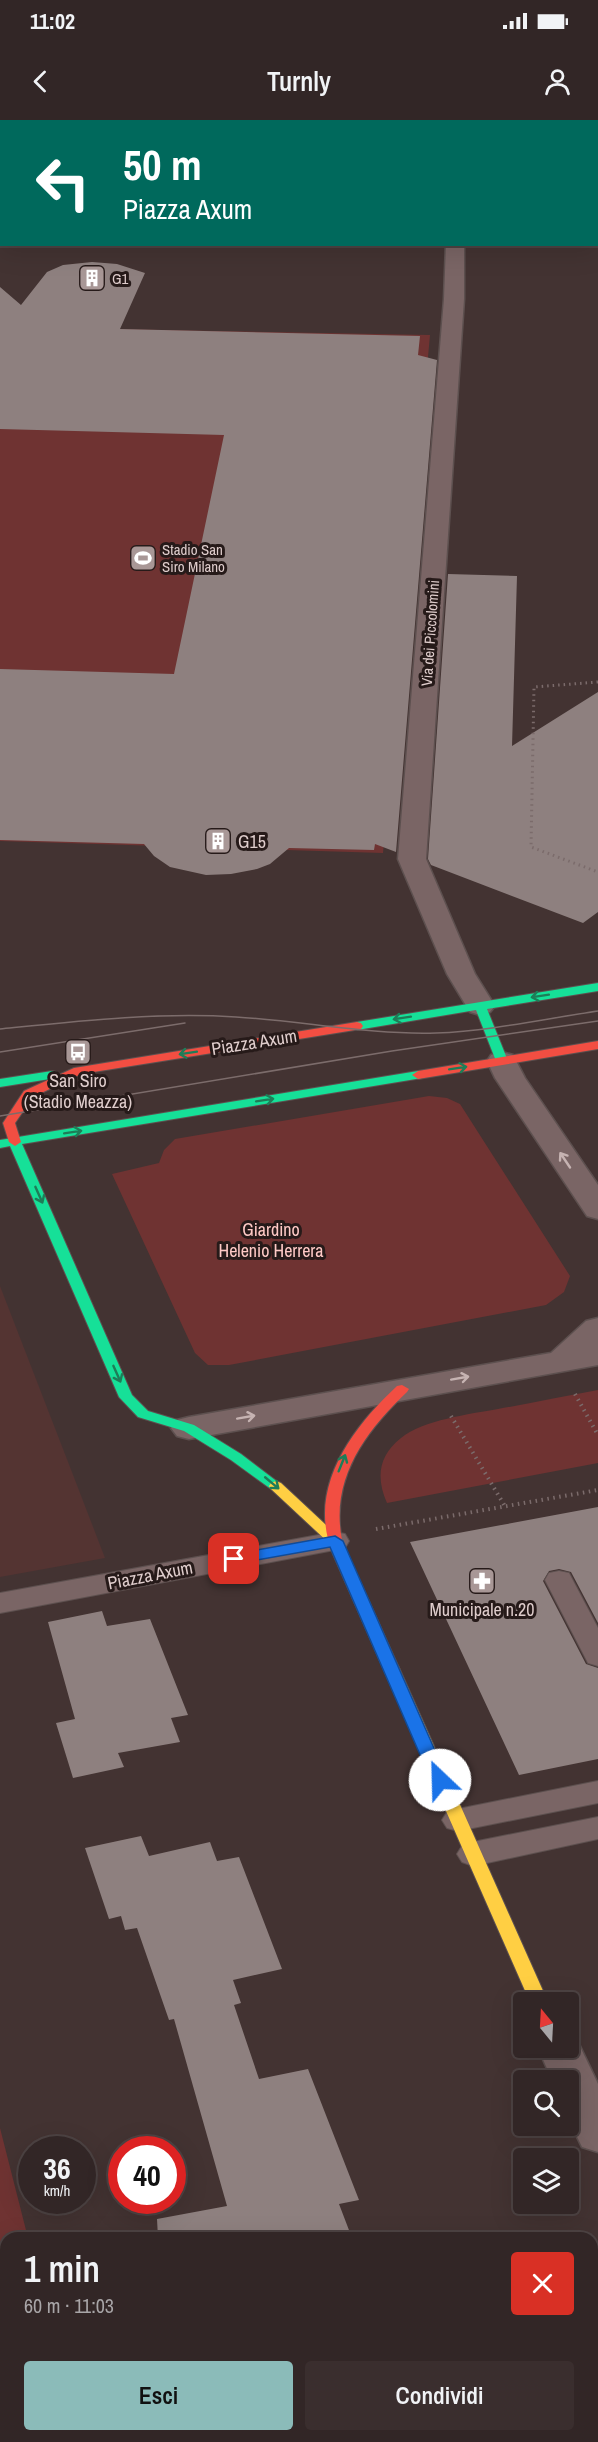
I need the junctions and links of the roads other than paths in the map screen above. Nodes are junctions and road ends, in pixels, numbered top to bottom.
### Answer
1 (455, 246) edge
2 (598, 987) edge
3 (480, 1006) junction
4 (598, 1045) edge
5 (502, 1061) junction
6 (78, 1071) junction
7 (0, 1083) edge
8 (15, 1142) junction
9 (0, 1144) edge
10 (598, 1209) edge
11 (598, 1328) edge
12 (598, 1354) edge
13 (568, 1374) junction
14 (402, 1389) junction
15 (189, 1428) junction
16 (335, 1541) junction
17 (559, 1580) dead end
18 (0, 1603) edge
19 (598, 1656) edge
20 (598, 1792) edge
21 (458, 1820) junction
22 (598, 1828) edge
23 (473, 1854) junction
24 (535, 1992) edge
25 (564, 2058) edge
26 (598, 2134) edge

1 - 3 street, Via dei Piccolomini
2 -> 3 main road, Piazza Axum
3 - 5 main road
3 -> 6 main road, Piazza Axum
4 - 5 main road
8 -> 5 main road
10 -> 5 street
6 - 7 main road
6 - 8 main road, Piazza Axum
8 - 9 main road
8 -> 15 main road, Piazza Axum
11 - 13 street
12 - 13 street, Piazza Axum
14 -> 13 street, Piazza Axum
15 -> 14 street, Piazza Axum
16 -> 14 main road
15 -> 16 main road, Piazza Axum
16 - 18 lane, Piazza Axum
16 - 21 main road
17 - 19 lane
20 - 21 lane
21 - 23 main road
22 - 23 lane
23 - 24 main road
25 - 26 street

